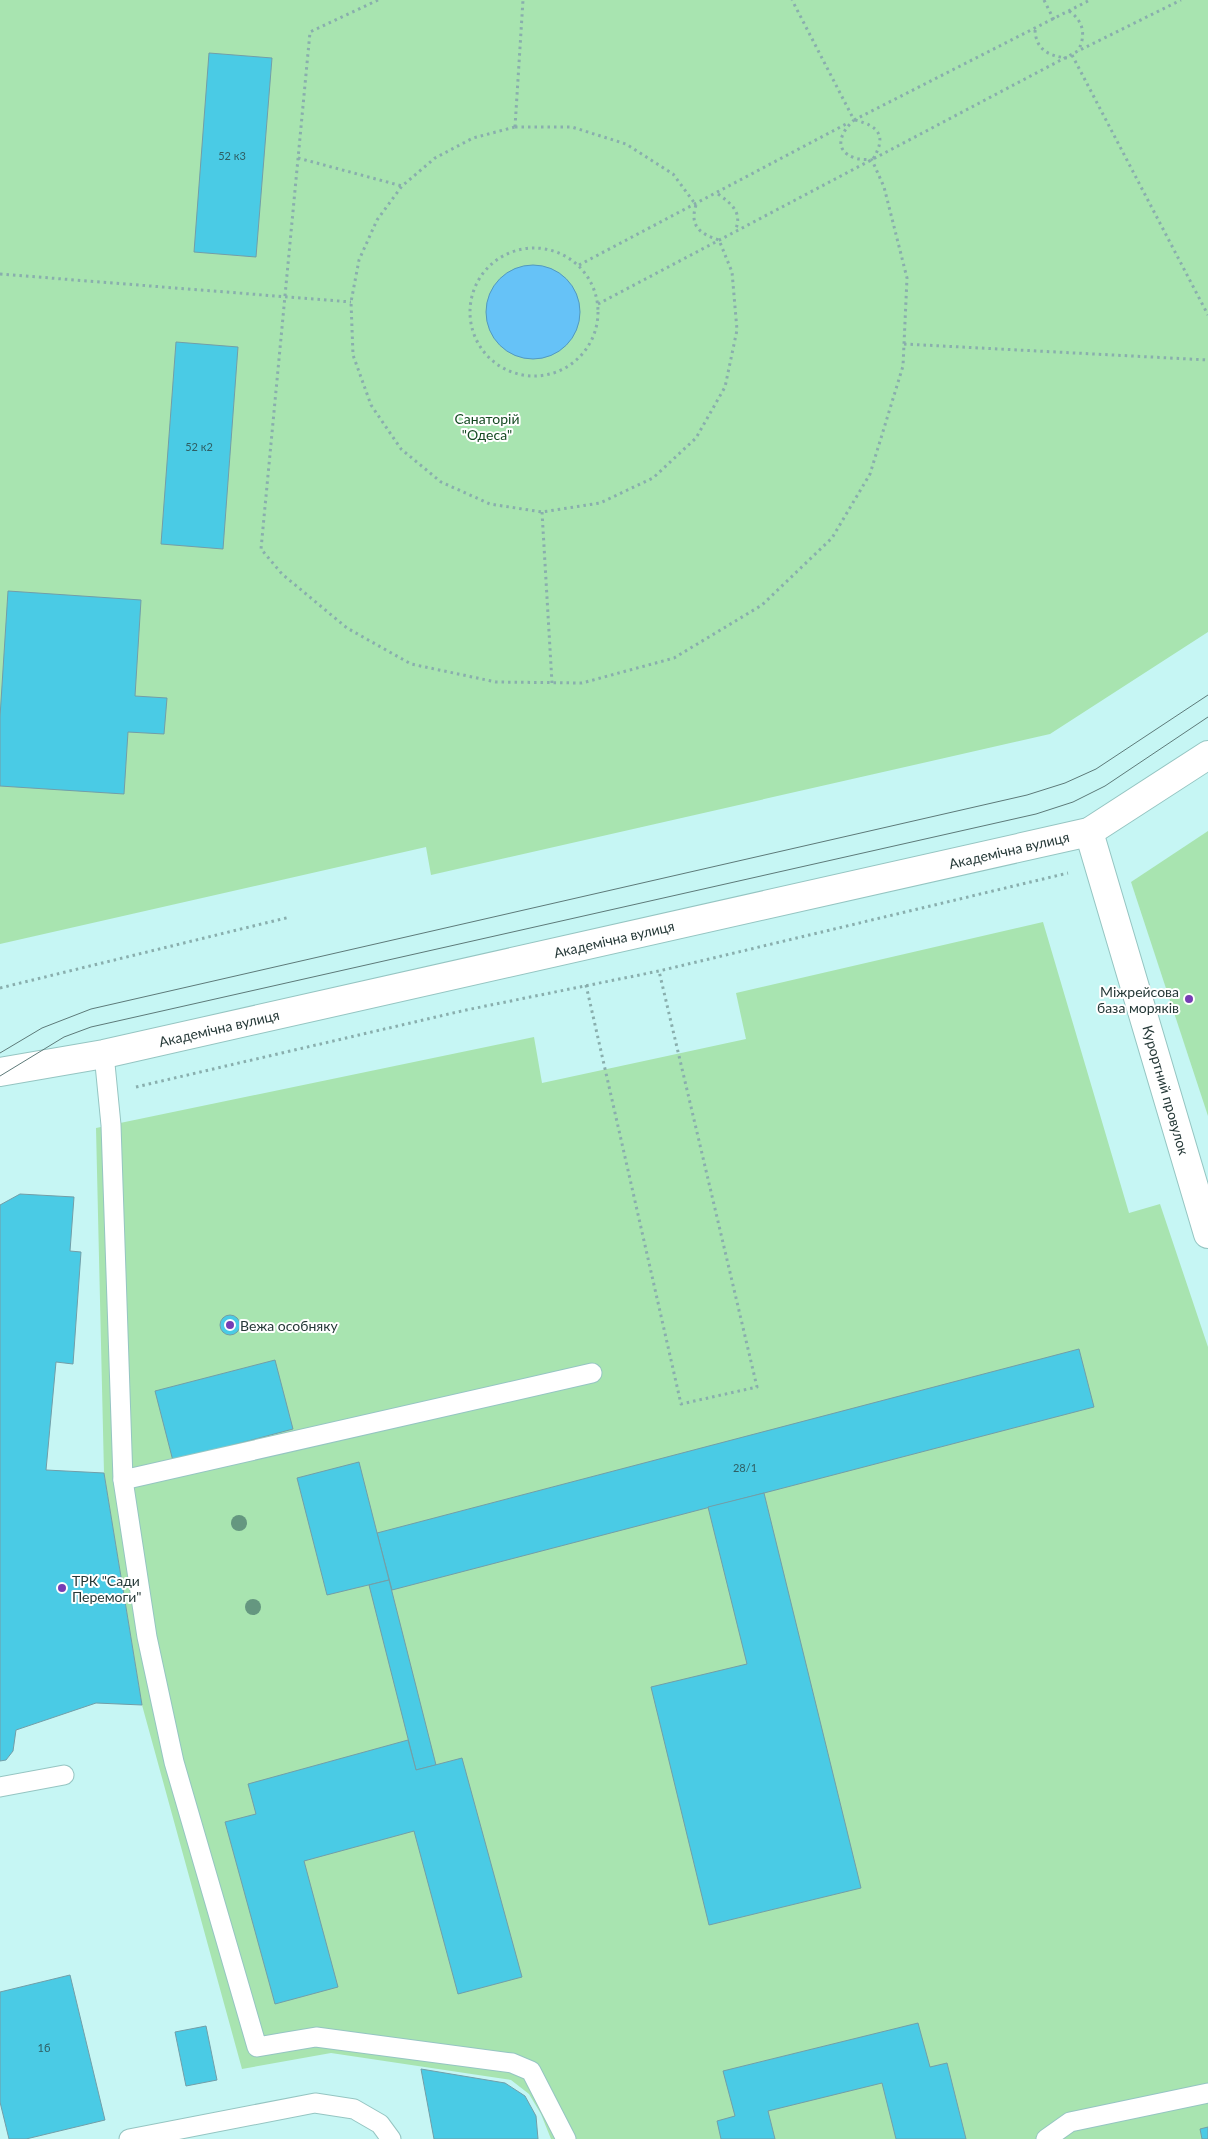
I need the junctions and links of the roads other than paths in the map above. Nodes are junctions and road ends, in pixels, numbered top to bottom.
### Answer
1 (1208, 755) edge
2 (1089, 832) junction
3 (104, 1054) junction
4 (0, 1072) edge
5 (1208, 1234) edge
6 (592, 1373) dead end
7 (122, 1480) junction
8 (64, 1775) dead end
9 (0, 1787) edge
10 (1208, 2093) edge
11 (138, 2138) edge
12 (391, 2139) edge
13 (566, 2139) edge
14 (1046, 2139) edge

1 - 2 street, Академічна вулиця
2 - 3 street, Академічна вулиця
2 - 5 street, Курортний провулок
3 - 4 street, Академічна вулиця
3 - 7 lane
6 - 7 lane
7 - 13 lane
8 - 9 lane
10 - 14 lane
11 - 12 lane

